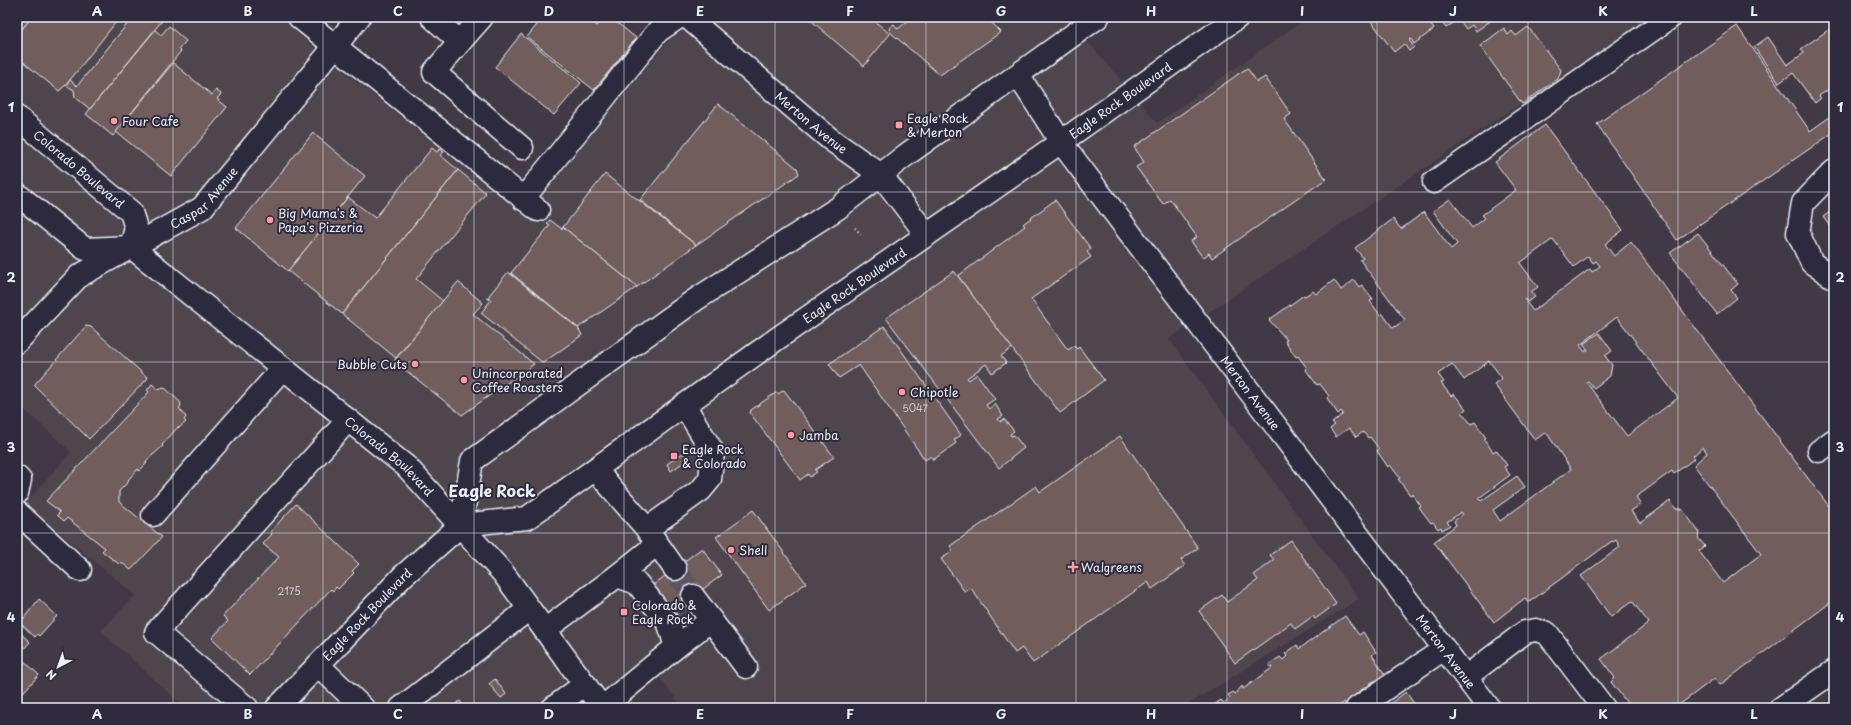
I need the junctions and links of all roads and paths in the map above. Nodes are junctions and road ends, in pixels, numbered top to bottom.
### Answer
1 (299, 17) edge
2 (359, 17) edge
3 (432, 17) edge
4 (482, 17) edge
5 (679, 17) edge
6 (687, 17) edge
7 (1098, 17) edge
8 (1238, 17) edge
9 (1671, 17) edge
10 (460, 42) junction
11 (334, 46) junction
12 (1018, 75) junction
13 (17, 117) edge
14 (1061, 142) junction
15 (522, 148) dead end
16 (1834, 170) edge
17 (881, 175) junction
18 (1434, 182) dead end
19 (17, 194) edge
20 (854, 226) dead end
21 (862, 235) dead end
22 (927, 235) junction
23 (131, 247) junction
24 (1834, 278) edge
25 (17, 342) edge
26 (283, 368) junction
27 (684, 405) junction
28 (348, 420) junction
29 (595, 470) junction
30 (17, 477) edge
31 (17, 493) edge
32 (17, 512) edge
33 (153, 515) dead end
34 (461, 525) junction
35 (652, 536) junction
36 (675, 569) tunnel mouth
37 (80, 570) dead end
38 (617, 576) junction
39 (693, 596) tunnel mouth
40 (529, 609) junction
41 (711, 620) junction
42 (545, 630) junction
43 (676, 647) junction
44 (1444, 649) junction
45 (318, 665) junction
46 (746, 667) dead end
47 (1834, 671) edge
48 (1466, 677) junction
49 (585, 684) junction
50 (247, 708) edge
51 (277, 708) edge
52 (363, 708) edge
53 (401, 708) edge
54 (553, 708) edge
55 (602, 708) edge
56 (1357, 708) edge
57 (1489, 708) edge
58 (1604, 708) edge
59 (1781, 708) edge

1 - 11 main road
2 - 11 main road, Caspar Avenue
3 - 10 main road
4 - 10 main road
5 - 11 main road
6 - 17 main road, Merton Avenue
7 - 12 main road
8 - 14 main road, Eagle Rock Boulevard
9 - 18 main road
10 - 15 main road
11 - 23 main road, Caspar Avenue
12 - 14 main road, Merton Avenue
12 - 17 main road
13 - 23 main road, Colorado Boulevard
14 - 22 main road, Eagle Rock Boulevard
14 - 44 main road, Merton Avenue
16 - 24 main road
17 - 22 main road, Merton Avenue
17 - 34 main road
19 - 23 main road
20 - 21 path
22 - 27 main road, Eagle Rock Boulevard
23 - 25 main road, Caspar Avenue
23 - 26 main road, Colorado Boulevard
26 - 28 main road, Colorado Boulevard
26 - 33 main road
27 - 29 main road, Eagle Rock Boulevard
27 - 35 main road
28 - 34 main road, Colorado Boulevard
28 - 50 main road
29 - 34 main road, Eagle Rock Boulevard
29 - 35 main road
30 - 31 main road
32 - 37 main road
34 - 40 main road, Colorado Boulevard
34 - 45 main road, Eagle Rock Boulevard
35 - 36 main road
35 - 38 main road
38 - 42 main road
38 - 43 main road
39 - 41 main road
40 - 42 main road, Colorado Boulevard
40 - 53 main road
41 - 43 main road
41 - 46 main road
42 - 49 main road, Colorado Boulevard
43 - 55 main road
44 - 48 main road, Merton Avenue
44 - 56 main road
45 - 51 main road, Eagle Rock Boulevard
45 - 52 main road
47 - 59 main road
48 - 57 main road, Merton Avenue
48 - 58 main road
49 - 54 main road
49 - 55 main road, Colorado Boulevard

